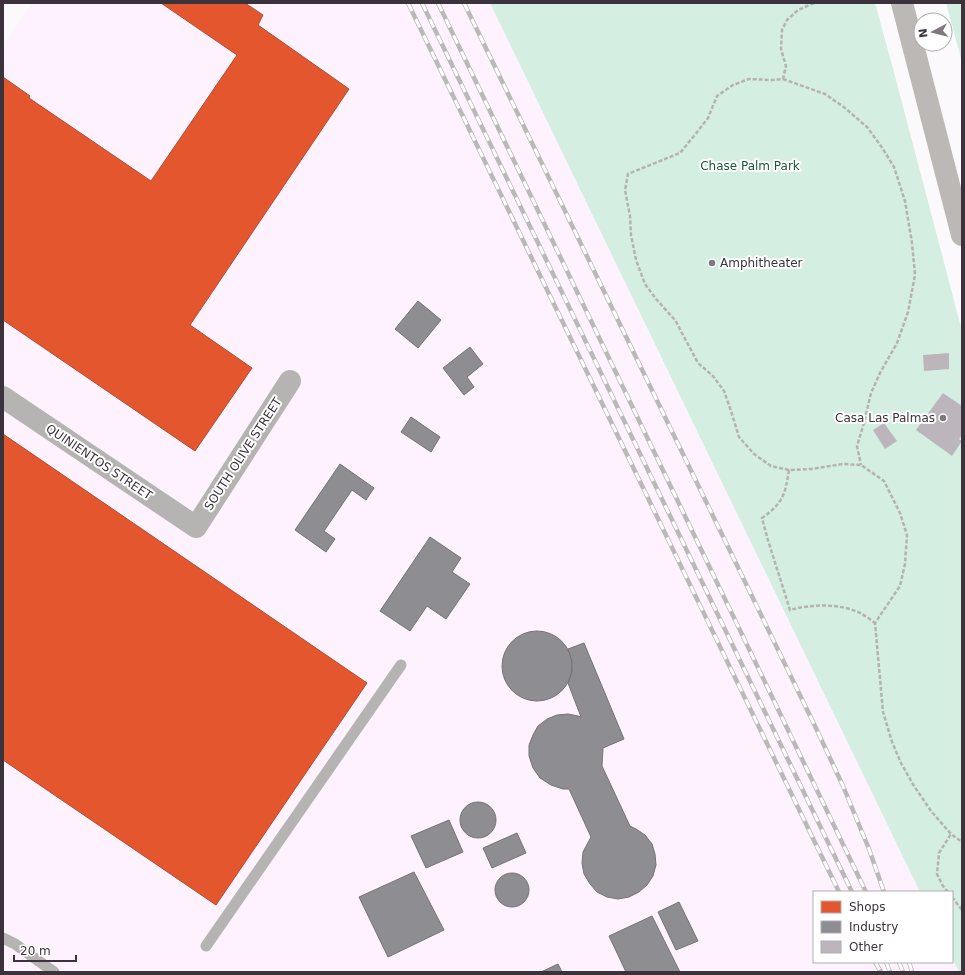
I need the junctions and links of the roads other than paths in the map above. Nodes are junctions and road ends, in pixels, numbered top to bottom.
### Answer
1 (902, 3) edge
2 (962, 235) edge
3 (290, 381) dead end
4 (3, 397) edge
5 (196, 527) joint
6 (401, 665) dead end
7 (3, 938) edge
8 (206, 946) dead end
9 (54, 972) edge

1 - 2 main road
3 - 5 street, SOUTH OLIVE STREET
4 - 5 street, QUINIENTOS STREET
6 - 8 lane
7 - 9 lane

